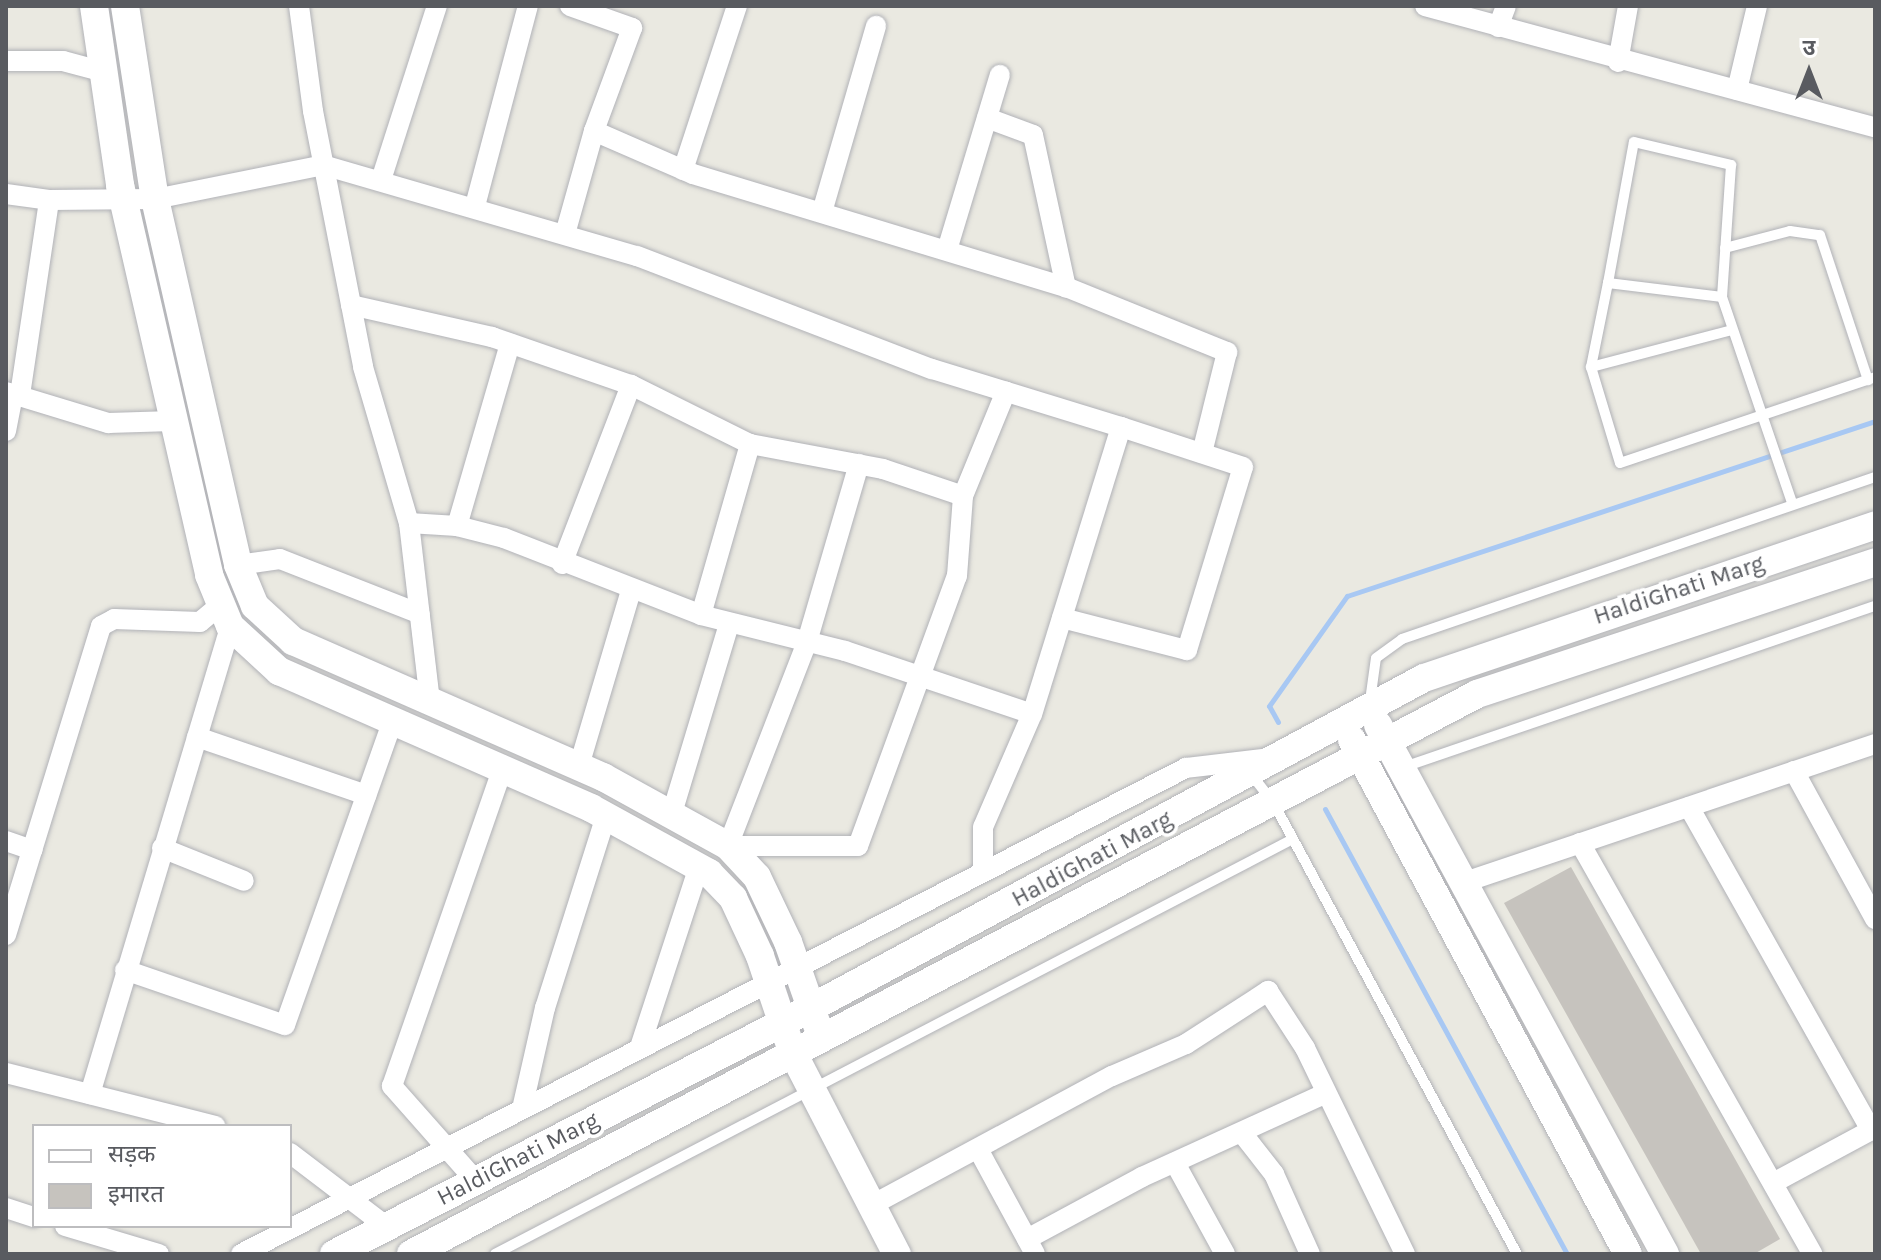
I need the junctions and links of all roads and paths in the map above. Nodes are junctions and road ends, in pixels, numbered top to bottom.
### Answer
1 (94, 6) edge
2 (125, 6) edge
3 (299, 6) edge
4 (437, 6) edge
5 (528, 6) edge
6 (570, 6) edge
7 (737, 6) edge
8 (1425, 6) edge
9 (1506, 6) edge
10 (1628, 6) edge
11 (1757, 6) edge
12 (876, 26) dead end
13 (1498, 27) junction
14 (6, 61) edge
15 (1618, 62) junction
16 (104, 72) junction
17 (1000, 75) dead end
18 (1737, 90) junction
19 (987, 118) junction
20 (1875, 127) edge
21 (594, 131) junction
22 (323, 165) junction
23 (683, 170) junction
24 (381, 180) junction
25 (6, 194) edge
26 (155, 199) junction
27 (49, 200) junction
28 (124, 201) junction
29 (475, 206) junction
30 (822, 212) junction
31 (565, 234) junction
32 (1725, 248) junction
33 (947, 250) junction
34 (1608, 283) junction
35 (1066, 287) junction
36 (1722, 297) junction
37 (351, 305) junction
38 (1732, 330) junction
39 (510, 344) junction
40 (1591, 367) junction
41 (1872, 378) edge
42 (631, 385) junction
43 (1006, 391) junction
44 (13, 394) edge
45 (1759, 416) junction
46 (173, 421) junction
47 (1121, 427) junction
48 (6, 431) edge
49 (750, 444) junction
50 (1202, 453) junction
51 (859, 464) junction
52 (1875, 477) edge
53 (963, 496) junction
54 (1792, 503) junction
55 (409, 523) junction
56 (1875, 525) edge
57 (457, 526) junction
58 (1875, 562) edge
59 (562, 564) junction
60 (238, 565) junction
61 (631, 590) junction
62 (1875, 606) edge
63 (420, 614) junction
64 (701, 615) junction
65 (225, 616) junction
66 (1062, 618) junction
67 (729, 624) junction
68 (807, 642) junction
69 (916, 675) junction
70 (430, 702) junction
71 (1032, 714) junction
72 (1356, 718) junction
73 (392, 723) junction
74 (197, 737) junction
75 (1388, 740) junction
76 (1875, 744) edge
77 (1360, 755) junction
78 (1282, 757) junction
79 (579, 766) junction
80 (1403, 768) junction
81 (502, 770) junction
82 (1794, 771) junction
83 (1251, 774) junction
84 (366, 795) junction
85 (1273, 802) junction
86 (1689, 807) junction
87 (672, 813) junction
88 (606, 816) junction
89 (1293, 839) junction
90 (6, 841) edge
91 (1580, 843) junction
92 (728, 846) junction
93 (162, 848) junction
94 (32, 850) junction
95 (982, 861) junction
96 (699, 866) junction
97 (244, 881) dead end
98 (1465, 882) junction
99 (1875, 919) edge
100 (6, 935) edge
101 (796, 967) junction
102 (125, 970) junction
103 (768, 981) junction
104 (809, 1009) junction
105 (781, 1024) junction
106 (822, 1035) junction
107 (640, 1047) junction
108 (792, 1051) junction
109 (6, 1073) edge
110 (811, 1088) junction
111 (1326, 1093) junction
112 (90, 1094) junction
113 (522, 1109) junction
114 (207, 1124) edge
115 (1873, 1129) edge
116 (1242, 1133) junction
117 (445, 1148) junction
118 (978, 1149) junction
119 (292, 1154) edge
120 (1175, 1163) junction
121 (476, 1181) junction
122 (1773, 1183) junction
123 (352, 1197) junction
124 (872, 1205) junction
125 (6, 1208) edge
126 (32, 1216) edge
127 (387, 1227) junction
128 (72, 1228) edge
129 (292, 1228) edge
130 (292, 1228) edge
131 (1031, 1246) edge
132 (159, 1254) edge
133 (241, 1254) edge
134 (334, 1254) edge
135 (411, 1254) edge
136 (495, 1254) edge
137 (897, 1254) edge
138 (1225, 1254) edge
139 (1310, 1254) edge
140 (1405, 1254) edge
141 (1517, 1254) edge
142 (1628, 1254) edge
143 (1665, 1254) edge
144 (1813, 1254) edge

1 - 16 street
2 - 26 street
3 - 22 street
4 - 24 street
5 - 29 street
6 - 21 street
7 - 23 street
8 - 13 street
9 - 13 street
10 - 15 street
11 - 18 street
12 - 30 street
13 - 15 street
14 - 16 street
15 - 18 street
16 - 28 street
17 - 19 street
18 - 20 street
19 - 33 street
19 - 35 street
21 - 23 street
21 - 31 street
22 - 24 street
22 - 26 street
22 - 37 street
23 - 30 street
24 - 29 street
25 - 27 street
26 - 28 street
26 - 60 street
27 - 28 street
27 - 44 street
28 - 46 street
29 - 31 street
30 - 33 street
31 - 43 street
32 - 34 lane
32 - 36 lane
32 - 41 lane
33 - 35 street
34 - 36 lane
34 - 40 lane
35 - 50 street
36 - 38 lane
37 - 39 street
37 - 55 street
38 - 40 lane
38 - 45 lane
39 - 42 street
39 - 57 street
40 - 45 lane
41 - 45 lane
42 - 49 street
42 - 59 street
43 - 47 street
43 - 53 street
44 - 46 street
44 - 48 street
45 - 54 lane
46 - 65 street
47 - 50 street
47 - 66 street
49 - 51 street
49 - 64 street
50 - 66 street
51 - 53 street
51 - 68 street
52 - 54 lane
53 - 69 street
54 - 72 lane
55 - 57 street
55 - 63 street
56 - 72 street, HaldiGhati Marg
57 - 59 street
58 - 75 street, HaldiGhati Marg
59 - 61 street
60 - 63 street
60 - 70 street
61 - 64 street
61 - 79 street
62 - 80 lane
63 - 70 street
64 - 67 street
65 - 73 street
65 - 74 street
65 - 94 street
66 - 71 street
67 - 68 street
67 - 87 street
68 - 69 street
68 - 92 street
69 - 71 street
69 - 92 street
70 - 79 street
71 - 95 street
72 - 75 street
72 - 77 street
72 - 78 street, HaldiGhati Marg
73 - 81 street
73 - 84 street
74 - 84 street
74 - 93 street
75 - 77 street, HaldiGhati Marg
75 - 80 street
76 - 82 street
77 - 85 street, HaldiGhati Marg
77 - 142 street
78 - 83 street, HaldiGhati Marg
78 - 95 street
79 - 87 street
80 - 98 street
81 - 88 street
81 - 117 street
82 - 86 street
82 - 99 street
83 - 85 lane
83 - 104 street, HaldiGhati Marg
84 - 102 street
85 - 89 lane
85 - 106 street, HaldiGhati Marg
86 - 91 street
86 - 115 street
87 - 92 street
88 - 96 street
88 - 113 street
89 - 110 lane
89 - 141 lane
90 - 94 street
91 - 98 street
91 - 122 street
92 - 101 street
93 - 97 street
93 - 102 street
94 - 100 street
95 - 101 street
96 - 103 street
96 - 107 street
98 - 143 street
101 - 103 street
101 - 104 street
102 - 112 street
103 - 105 street
103 - 107 street
104 - 105 street, HaldiGhati Marg
104 - 106 street
105 - 108 street
105 - 121 street, HaldiGhati Marg
106 - 108 street, HaldiGhati Marg
107 - 113 street
108 - 110 street
108 - 135 street, HaldiGhati Marg
109 - 112 street
110 - 124 street
110 - 136 lane
111 - 116 street
111 - 118 street
111 - 140 street
112 - 114 street
113 - 117 street
115 - 122 street
116 - 120 street
116 - 139 street
117 - 121 street
117 - 123 street
118 - 124 street
118 - 131 street
119 - 123 street
120 - 131 street
120 - 138 street
121 - 127 street, HaldiGhati Marg
122 - 144 street
123 - 127 street
123 - 130 street
124 - 137 street
125 - 126 street
127 - 134 street, HaldiGhati Marg
128 - 132 street
129 - 133 street

